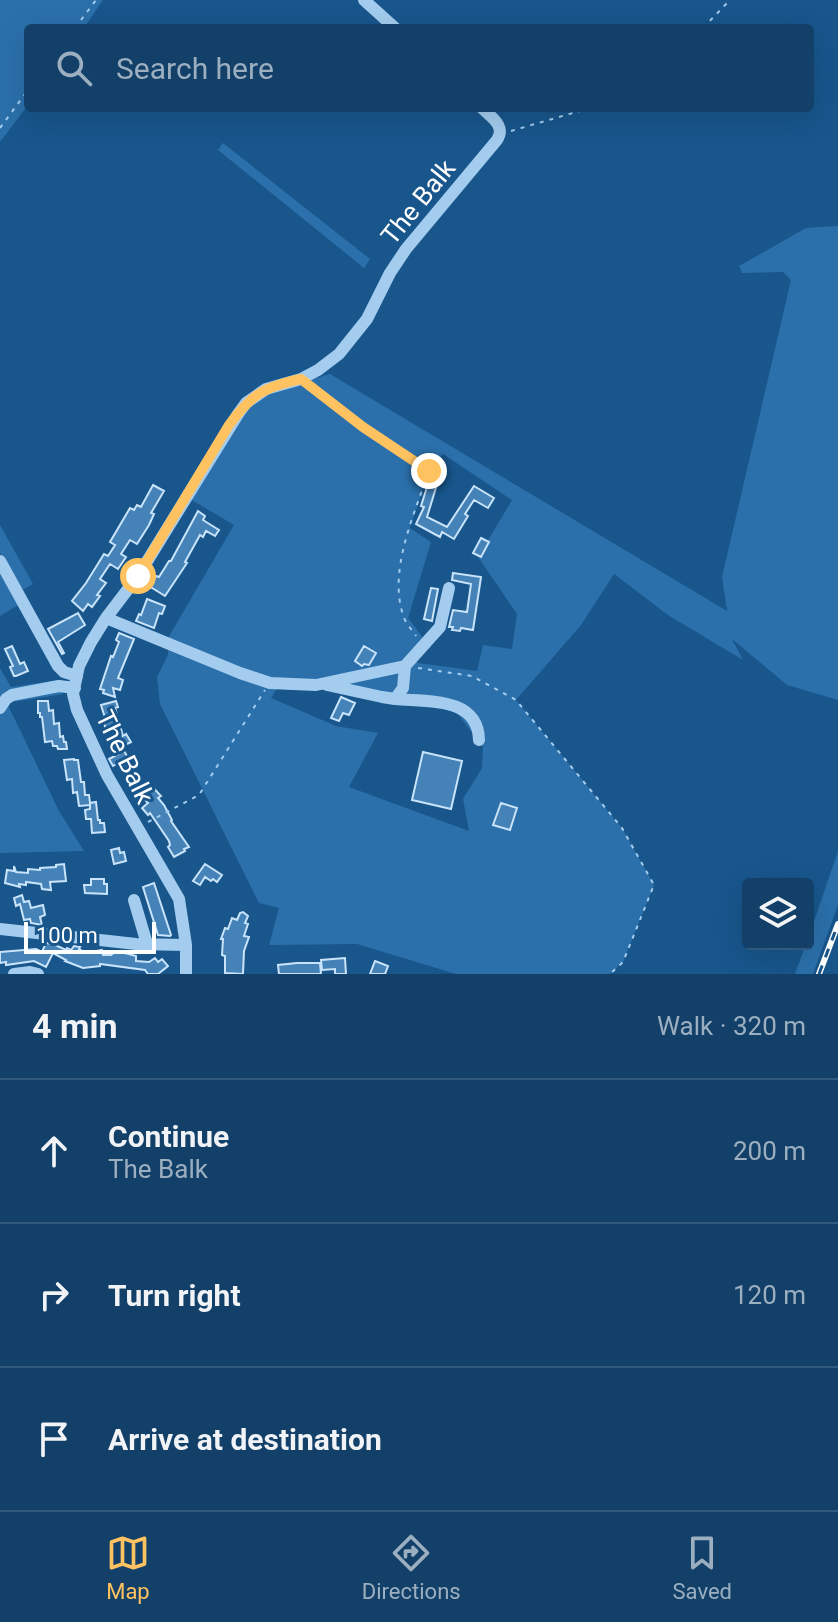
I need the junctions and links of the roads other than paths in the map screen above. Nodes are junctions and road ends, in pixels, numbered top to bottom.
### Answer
1 (364, 0) edge
2 (391, 24) edge
3 (486, 112) edge
4 (0, 561) edge
5 (449, 588) dead end
6 (106, 618) junction
7 (405, 666) junction
8 (76, 682) junction
9 (323, 684) junction
10 (395, 699) junction
11 (0, 708) edge
12 (479, 740) dead end
13 (134, 900) dead end
14 (0, 929) edge
15 (147, 944) junction
16 (186, 945) junction
17 (17, 974) edge
18 (38, 974) edge
19 (186, 974) edge

1 - 2 street
3 - 6 street, The Balk
4 - 8 street
5 - 7 street
6 - 8 street, The Balk
6 - 9 street
7 - 9 street
7 - 10 street
8 - 11 street
8 - 16 street, The Balk
9 - 10 street
10 - 12 street
13 - 15 street
14 - 15 street
15 - 16 street
16 - 19 street, The Balk
17 - 18 street

